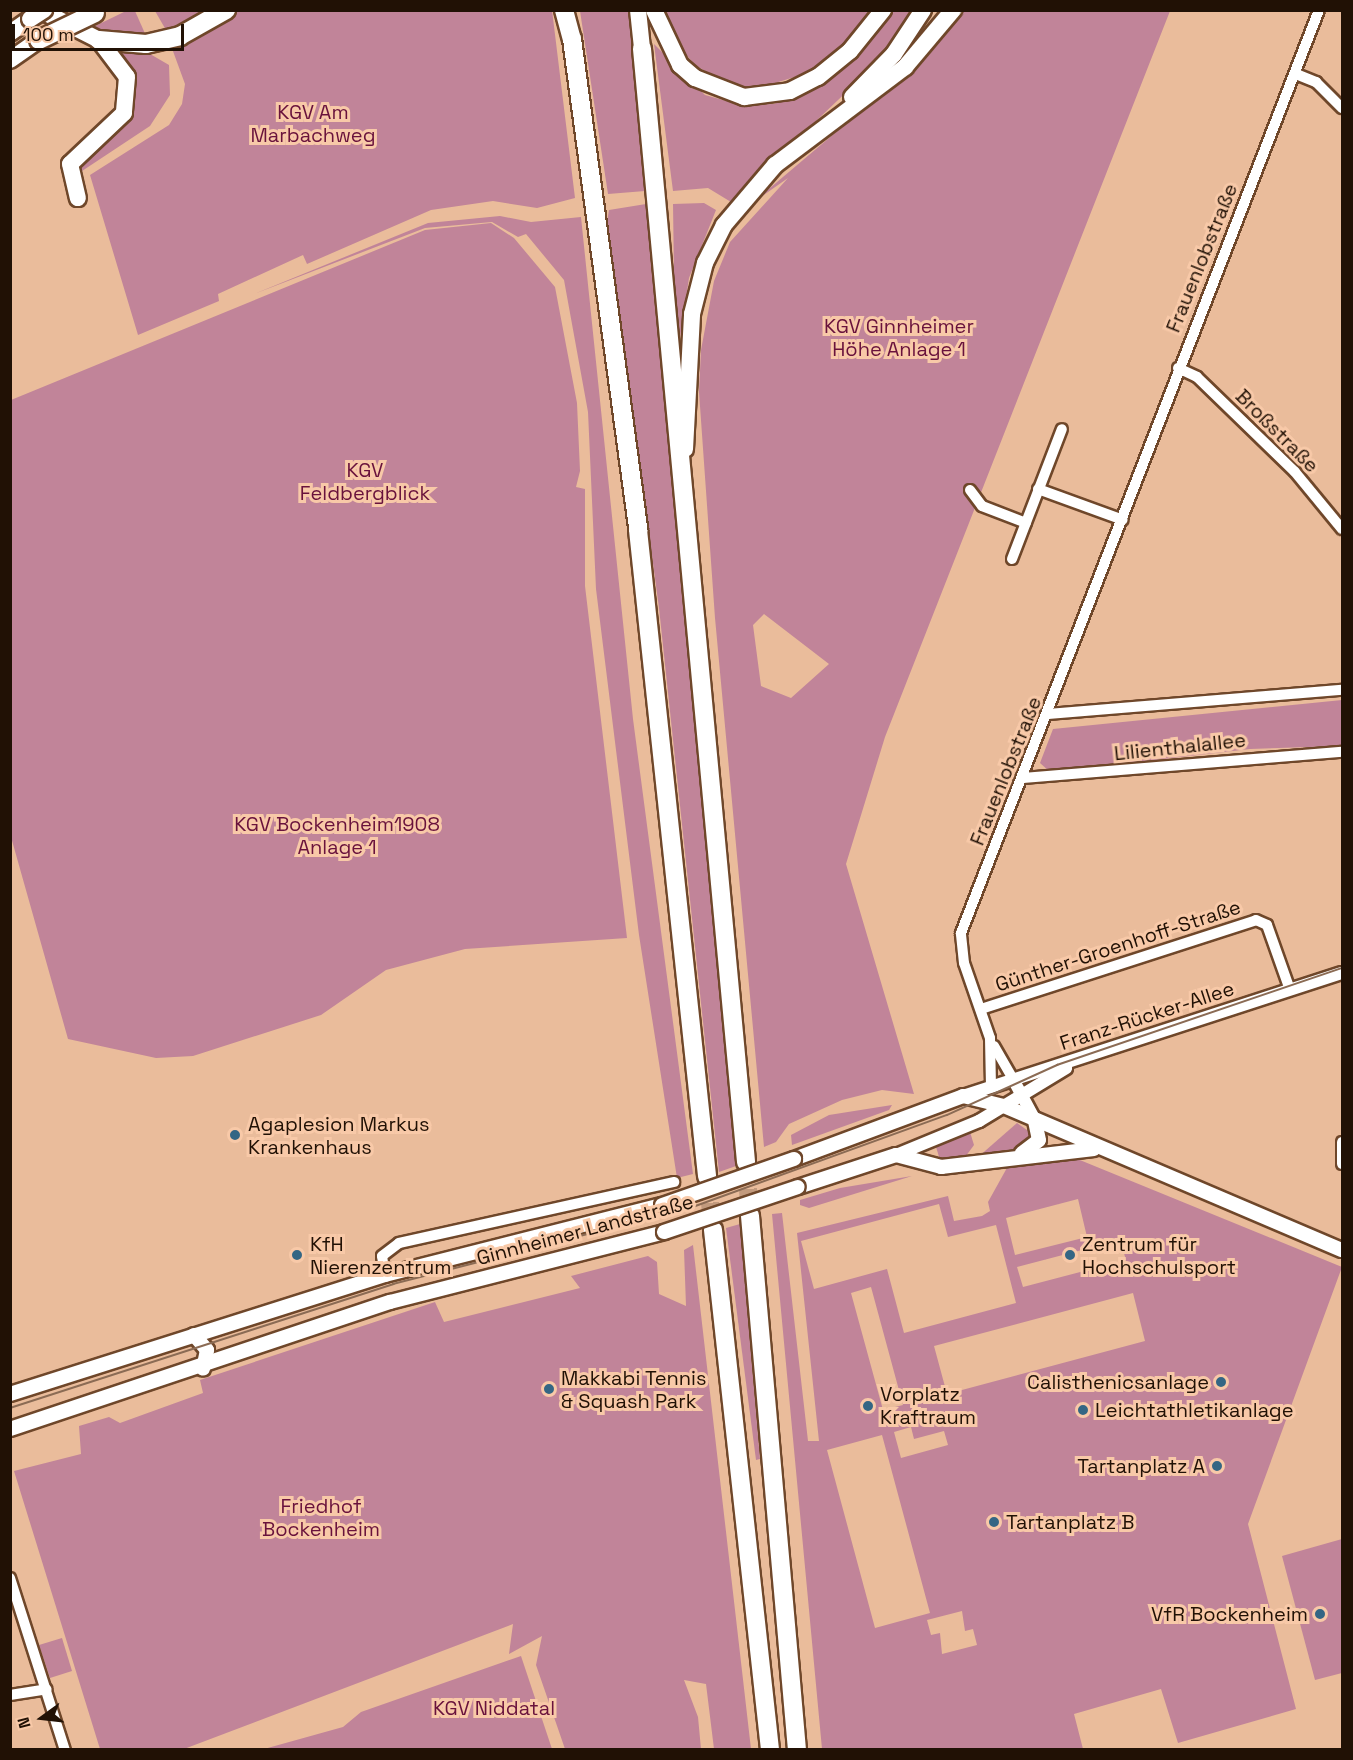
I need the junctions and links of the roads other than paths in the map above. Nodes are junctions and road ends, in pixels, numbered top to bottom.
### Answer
1 (226, 10) edge
2 (564, 10) edge
3 (570, 10) edge
4 (638, 10) edge
5 (654, 10) edge
6 (882, 10) edge
7 (923, 10) edge
8 (953, 10) edge
9 (1319, 10) edge
10 (94, 11) edge
11 (38, 14) edge
12 (10, 33) edge
13 (573, 39) junction
14 (39, 40) joint
15 (99, 40) junction
16 (642, 50) joint
17 (10, 60) edge
18 (1296, 74) junction
19 (1342, 108) edge
20 (816, 130) junction
21 (78, 198) dead end
22 (1178, 368) junction
23 (1062, 429) dead end
24 (683, 485) junction
25 (1038, 489) junction
26 (970, 490) dead end
27 (1123, 520) junction
28 (1026, 523) junction
29 (1342, 529) edge
30 (1012, 559) dead end
31 (1342, 690) edge
32 (1048, 714) junction
33 (1342, 752) edge
34 (1023, 778) junction
35 (1342, 973) edge
36 (1290, 990) junction
37 (981, 1009) junction
38 (990, 1038) junction
39 (1088, 1057) junction
40 (1013, 1079) junction
41 (991, 1086) junction
42 (963, 1095) junction
43 (1020, 1095) junction
44 (1004, 1106) junction
45 (1035, 1120) junction
46 (1342, 1142) edge
47 (1098, 1149) junction
48 (896, 1155) junction
49 (1019, 1155) junction
50 (746, 1162) tunnel mouth
51 (1342, 1164) edge
52 (707, 1176) tunnel mouth
53 (674, 1182) dead end
54 (750, 1216) tunnel mouth
55 (713, 1230) tunnel mouth
56 (1342, 1250) edge
57 (385, 1275) junction
58 (194, 1335) junction
59 (203, 1369) junction
60 (34, 1384) junction
61 (10, 1385) edge
62 (10, 1394) edge
63 (14, 1428) edge
64 (10, 1578) edge
65 (47, 1689) junction
66 (10, 1695) edge
67 (65, 1749) edge
68 (770, 1749) edge
69 (797, 1749) edge

1 - 15 highway
2 - 13 highway
3 - 13 highway
4 - 16 highway
5 - 6 highway
7 - 20 highway
8 - 20 highway
9 - 18 street, Frauenlobstraße
10 - 14 highway, bridge
11 - 12 highway
11 - 15 highway
13 - 52 highway
14 - 17 highway
15 - 21 highway
16 - 24 highway
18 - 19 street
18 - 22 street, Frauenlobstraße
20 - 24 highway
22 - 27 street, Frauenlobstraße
22 - 29 street, Broßstraße
23 - 25 street
24 - 50 highway
25 - 27 street
25 - 28 street
26 - 28 street
27 - 32 street, Frauenlobstraße
28 - 30 street
31 - 32 street
32 - 34 street, Frauenlobstraße
33 - 34 street, Lilienthalallee
34 - 37 street, Frauenlobstraße
35 - 36 street, Franz-Rücker-Allee
36 - 37 street, Günther-Groenhoff-Straße
36 - 39 street, Franz-Rücker-Allee
37 - 38 street, Frauenlobstraße
38 - 40 street, Frauenlobstraße
38 - 41 street, Frauenlobstraße
39 - 40 street, Franz-Rücker-Allee
39 - 43 street, Ginnheimer Landstraße
40 - 41 street, Franz-Rücker-Allee
40 - 43 street
41 - 42 street, Franz-Rücker-Allee
42 - 44 main road
42 - 57 main road, Ginnheimer Landstraße, bridge
43 - 44 street, Ginnheimer Landstraße
43 - 45 street
44 - 45 main road
44 - 48 street, Ginnheimer Landstraße
45 - 47 main road
45 - 49 main road
46 - 51 street
47 - 49 main road
47 - 56 main road
48 - 49 main road
48 - 59 main road, Ginnheimer Landstraße, bridge
53 - 57 street, Ginnheimer Landstraße
54 - 69 highway
55 - 68 highway
57 - 58 main road, Ginnheimer Landstraße
58 - 59 main road
58 - 60 main road, Ginnheimer Landstraße
59 - 63 main road, Ginnheimer Landstraße
60 - 61 main road
60 - 62 main road, Ginnheimer Landstraße
64 - 65 street
65 - 66 street
65 - 67 street

